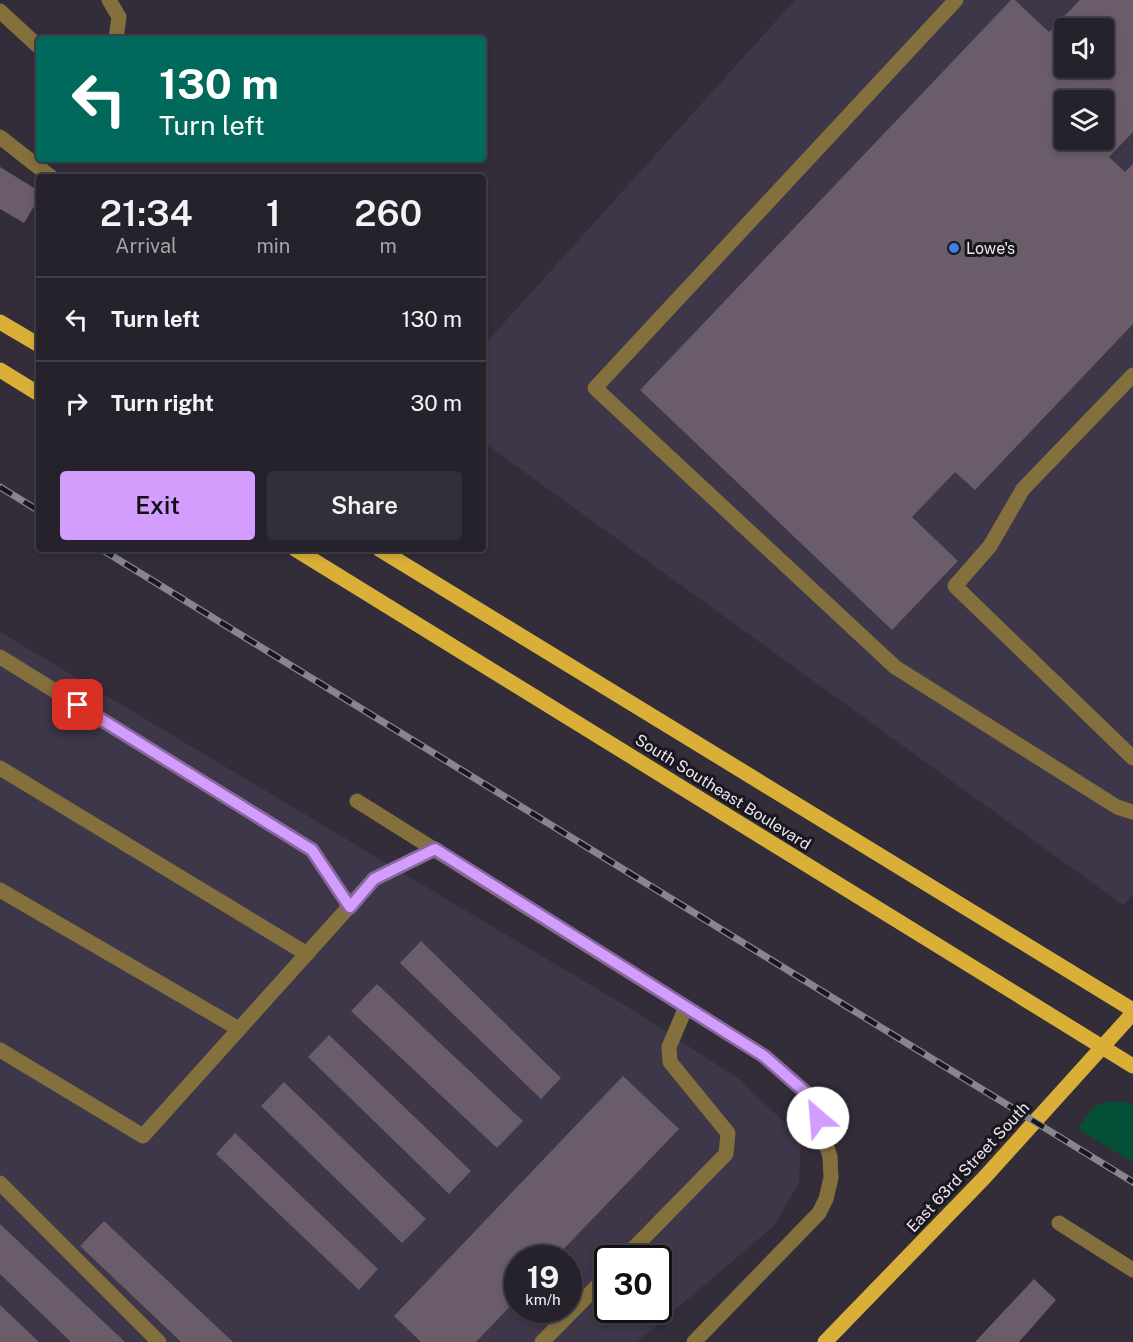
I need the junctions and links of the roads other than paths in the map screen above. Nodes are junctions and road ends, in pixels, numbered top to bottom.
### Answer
1 (109, 0) edge
2 (957, 0) edge
3 (0, 10) edge
4 (117, 36) edge
5 (36, 44) edge
6 (0, 137) edge
7 (47, 174) edge
8 (0, 322) edge
9 (36, 343) edge
10 (0, 370) edge
11 (1133, 375) edge
12 (36, 392) edge
13 (300, 552) edge
14 (384, 552) edge
15 (0, 657) edge
16 (1133, 758) edge
17 (0, 768) edge
18 (357, 801) dead end
19 (1133, 812) edge
20 (435, 849) junction
21 (0, 890) edge
22 (350, 907) junction
23 (307, 954) junction
24 (686, 1007) junction
25 (1133, 1011) edge
26 (239, 1029) junction
27 (1103, 1047) junction
28 (0, 1050) edge
29 (1133, 1066) edge
30 (0, 1183) edge
31 (1059, 1223) dead end
32 (637, 1245) edge
33 (1133, 1270) edge
34 (594, 1289) edge
35 (159, 1342) edge
36 (542, 1342) edge
37 (693, 1342) edge
38 (825, 1342) edge

1 - 4 street
2 - 19 street
3 - 5 street
6 - 7 street
8 - 9 main road
10 - 12 main road
11 - 16 street
13 - 27 main road, South Southeast Boulevard
14 - 25 main road, South Southeast Boulevard
15 - 22 street
17 - 23 street
18 - 20 street
20 - 22 street
20 - 24 street
21 - 26 street
22 - 23 street
23 - 26 street
24 - 32 street
24 - 37 street
25 - 27 main road, East 63rd Street South
26 - 28 street
27 - 29 main road, South Southeast Boulevard
27 - 38 main road, East 63rd Street South
30 - 35 street
31 - 33 street
34 - 36 street

